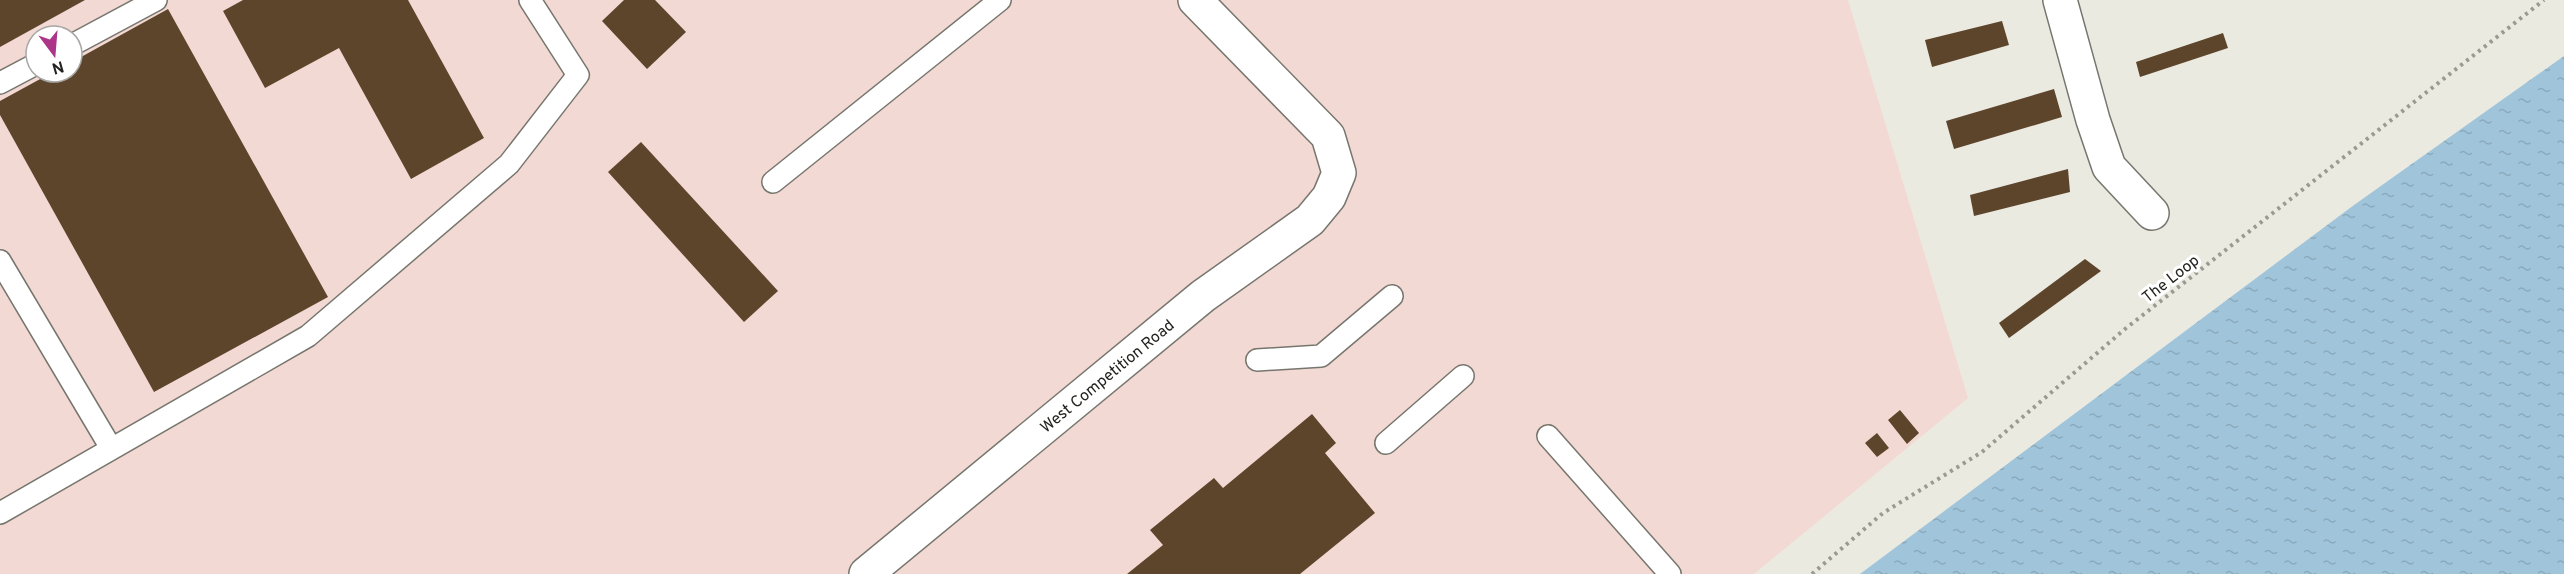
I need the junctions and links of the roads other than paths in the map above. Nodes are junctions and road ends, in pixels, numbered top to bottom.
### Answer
1 (156, 0) edge
2 (530, 0) edge
3 (1000, 0) edge
4 (2060, 0) edge
5 (1207, 4) edge
6 (84, 39) edge
7 (24, 70) edge
8 (0, 83) edge
9 (773, 182) dead end
10 (2152, 213) dead end
11 (0, 261) edge
12 (1392, 296) dead end
13 (1257, 360) dead end
14 (1463, 376) dead end
15 (1548, 436) dead end
16 (1386, 443) dead end
17 (111, 448) junction
18 (0, 513) edge
19 (866, 574) edge
20 (1670, 574) edge

1 - 6 lane
2 - 17 lane
3 - 9 lane
4 - 10 street
5 - 19 street, West Competition Road
7 - 8 lane
11 - 17 lane
12 - 13 lane
14 - 16 lane
15 - 20 lane
17 - 18 lane

